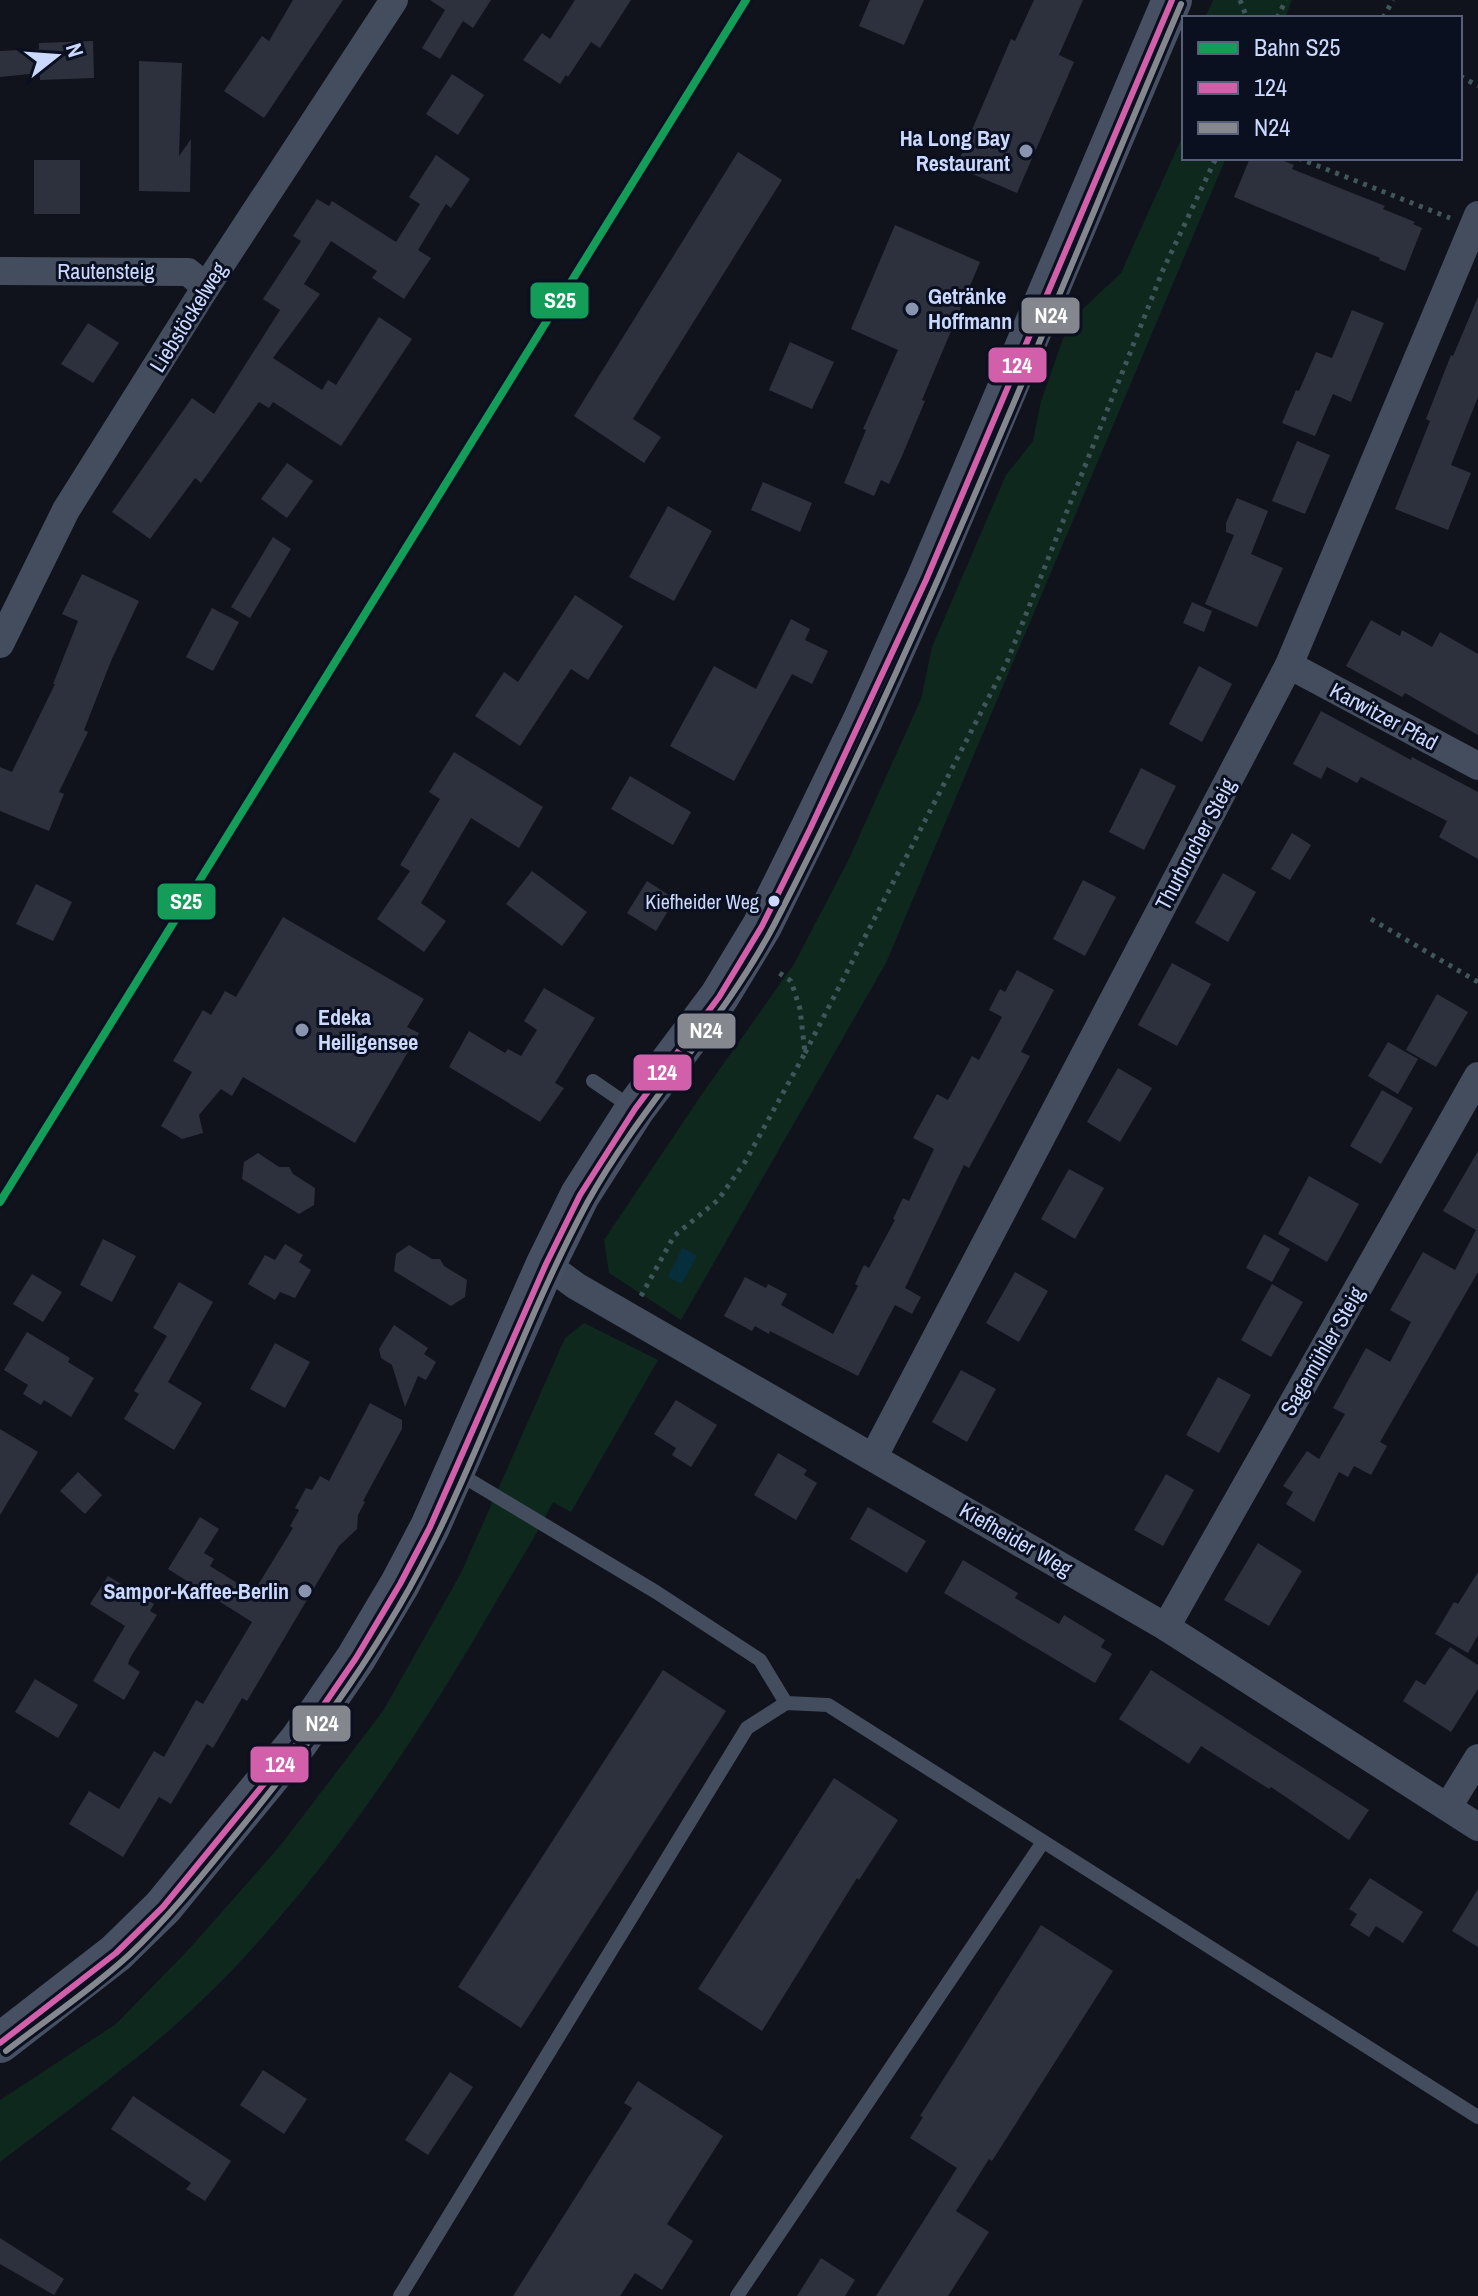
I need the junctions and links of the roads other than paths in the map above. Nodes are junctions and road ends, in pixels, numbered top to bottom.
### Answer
1 (394, 0) edge
2 (1172, 0) edge
3 (1475, 221) edge
4 (0, 271) edge
5 (206, 287) junction
6 (0, 644) edge
7 (1289, 665) junction
8 (1478, 766) edge
9 (1478, 1076) edge
10 (593, 1081) dead end
11 (635, 1109) junction
12 (546, 1264) junction
13 (874, 1456) junction
14 (456, 1472) junction
15 (1166, 1627) junction
16 (786, 1703) junction
17 (1478, 1758) edge
18 (1448, 1807) junction
19 (1478, 1827) edge
20 (1043, 1842) junction
21 (0, 2043) edge
22 (1478, 2117) edge
23 (400, 2296) edge
24 (737, 2296) edge

1 - 5 street, Liebstöckelweg
2 - 11 main road
3 - 7 street, Thurbrucher Steig
4 - 5 street, Rautensteig
5 - 6 street, Liebstöckelweg
7 - 8 street, Karwitzer Pfad
7 - 13 street, Thurbrucher Steig
9 - 15 street, Sagemühler Steig
10 - 11 lane
11 - 12 main road
12 - 13 street, Kiefheider Weg
12 - 14 main road
13 - 15 street, Kiefheider Weg
14 - 16 lane
14 - 21 main road
15 - 18 street, Kiefheider Weg
16 - 20 lane
16 - 23 lane
17 - 18 street
18 - 19 street, Kiefheider Weg
20 - 22 lane
20 - 24 lane

